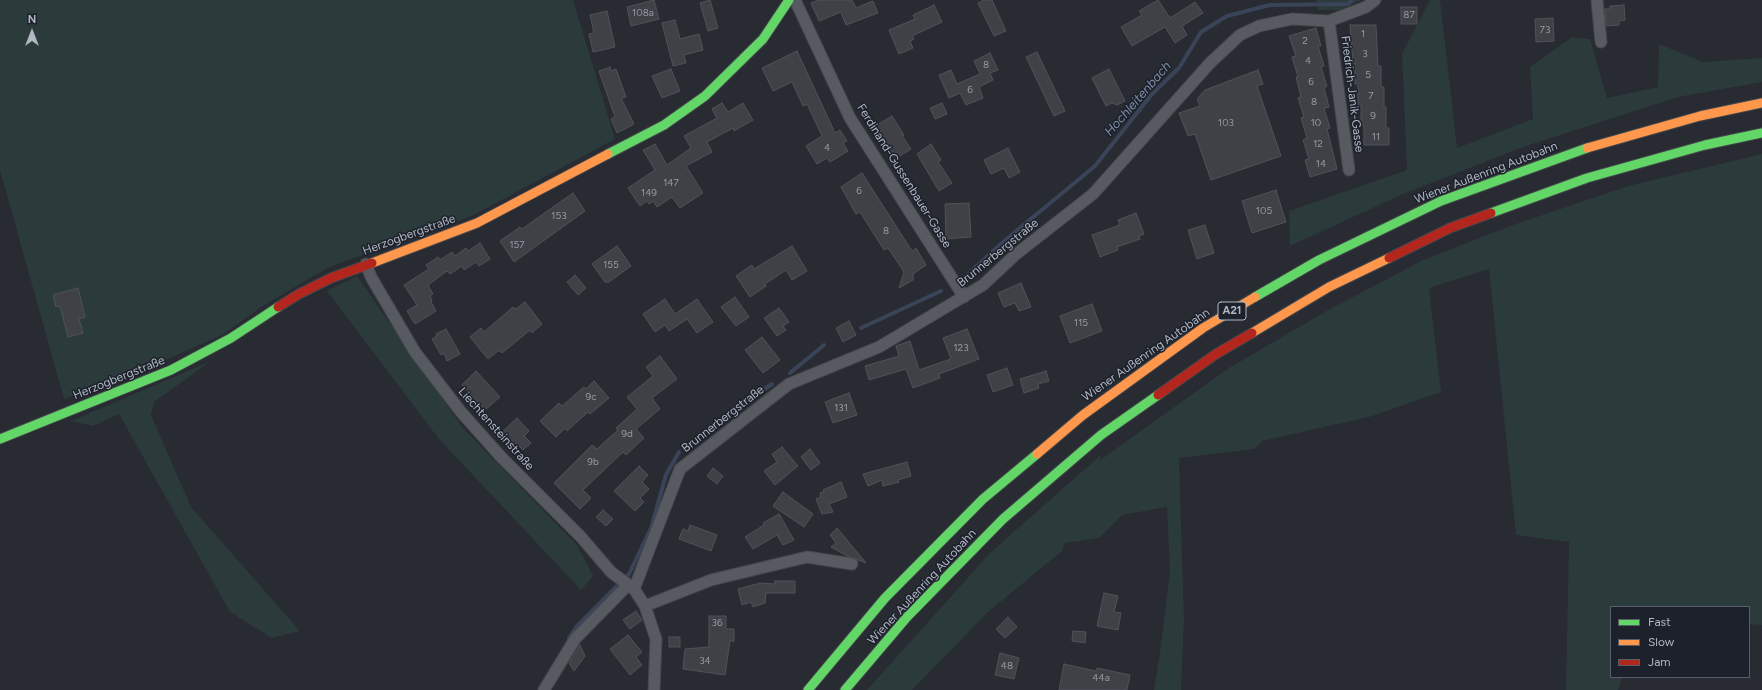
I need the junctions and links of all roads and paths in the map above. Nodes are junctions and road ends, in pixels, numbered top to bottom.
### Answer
1 (789, 0) edge
2 (795, 0) edge
3 (1375, 0) edge
4 (1597, 0) edge
5 (1329, 21) junction
6 (1601, 42) dead end
7 (1762, 103) edge
8 (1762, 133) edge
9 (1349, 170) dead end
10 (366, 264) junction
11 (964, 297) junction
12 (0, 439) edge
13 (852, 564) dead end
14 (629, 585) junction
15 (645, 606) junction
16 (544, 690) edge
17 (654, 690) edge
18 (808, 690) edge
19 (845, 690) edge

1 - 10 main road, Herzogbergstraße
2 - 11 street, Ferdinand-Gussenbauer-Gasse
3 - 5 street, Brunnerbergstraße
4 - 6 street
5 - 9 street, Friedrich-Janik-Gasse
5 - 11 street, Brunnerbergstraße
7 - 18 main road, Wiener Außenring Autobahn / A21
8 - 19 main road, Wiener Außenring Autobahn / A21
10 - 12 main road, Herzogbergstraße
10 - 14 street, Liechtensteinstraße
11 - 14 street, Brunnerbergstraße
13 - 15 street
14 - 15 street, Liechtensteinstraße
14 - 16 street, Brunnerbergstraße
15 - 17 street, Liechtensteinstraße

